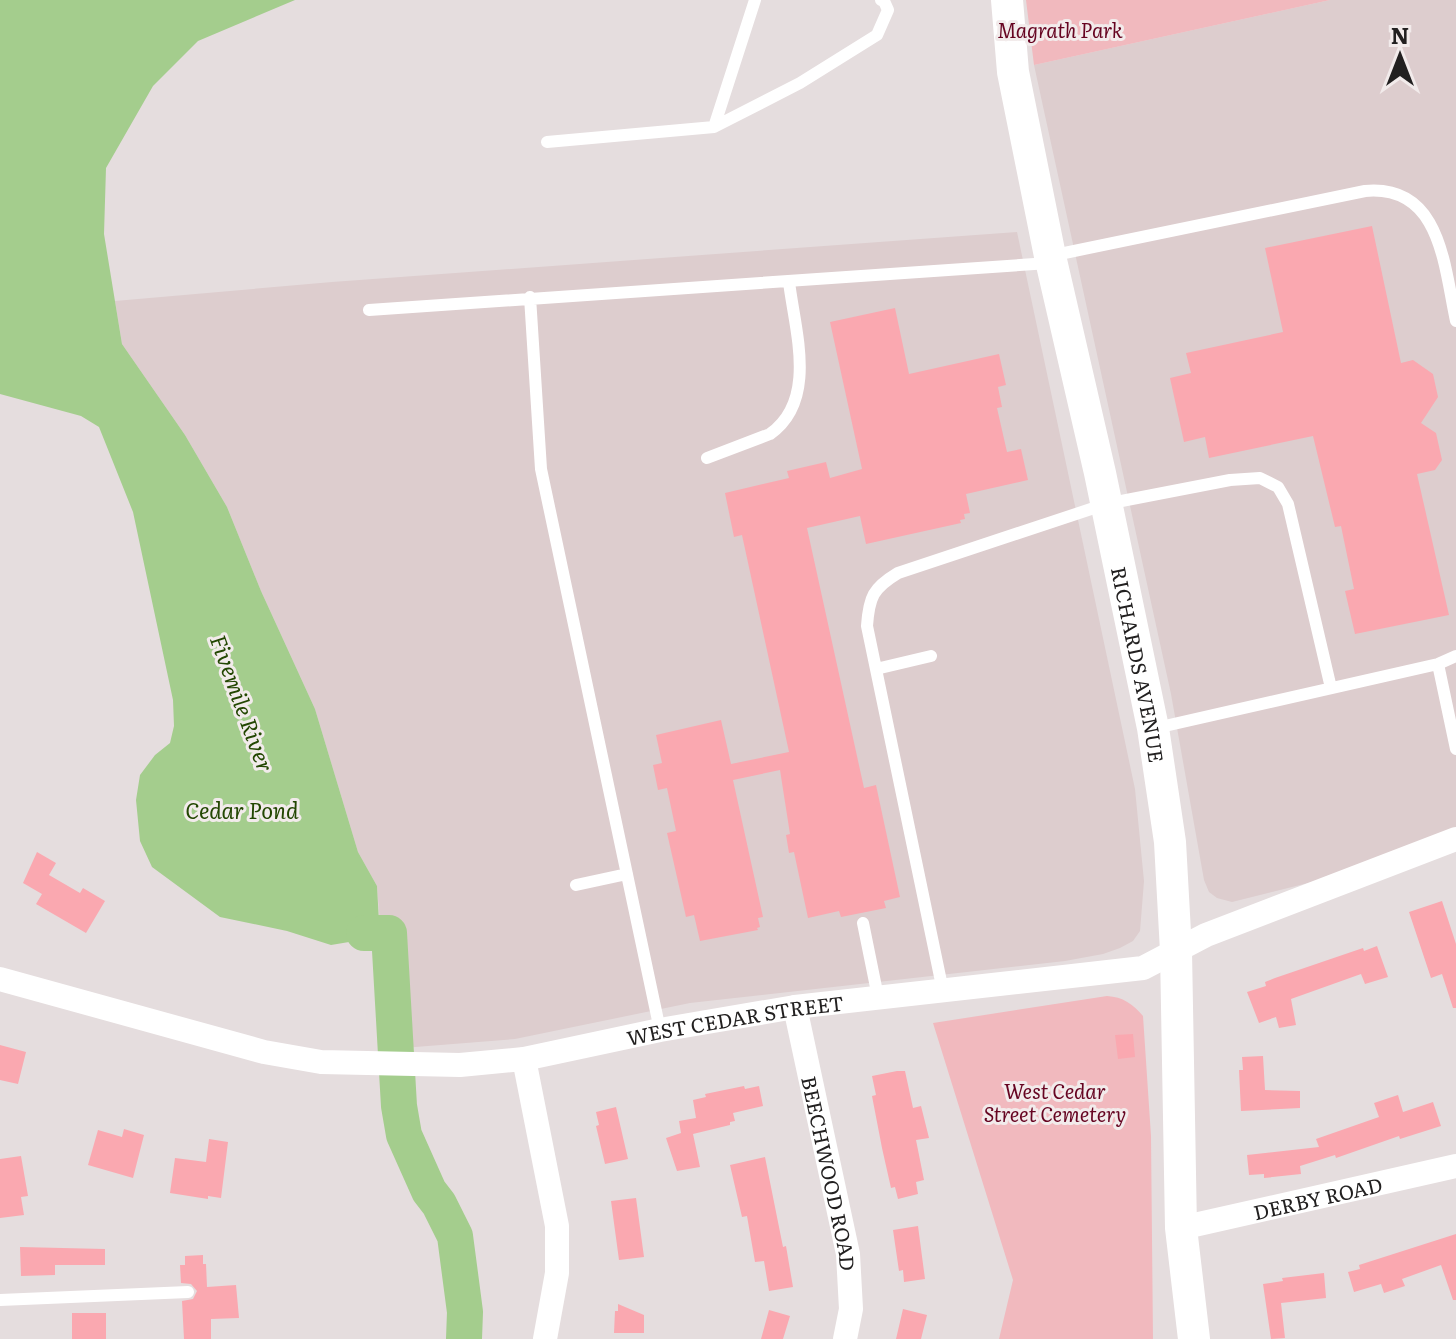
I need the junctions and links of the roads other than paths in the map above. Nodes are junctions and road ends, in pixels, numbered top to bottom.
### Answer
1 (755, 0) edge
2 (881, 0) edge
3 (1007, 0) edge
4 (714, 127) junction
5 (547, 142) dead end
6 (1051, 259) junction
7 (789, 282) junction
8 (530, 297) junction
9 (369, 310) dead end
10 (1456, 321) edge
11 (707, 458) dead end
12 (1106, 504) junction
13 (931, 656) dead end
14 (1456, 656) edge
15 (1438, 664) junction
16 (876, 669) junction
17 (1331, 688) junction
18 (1153, 728) junction
19 (1456, 749) edge
20 (1456, 839) edge
21 (627, 874) junction
22 (576, 885) dead end
23 (863, 923) dead end
24 (1176, 951) junction
25 (0, 979) edge
26 (943, 991) junction
27 (878, 997) junction
28 (795, 1007) junction
29 (660, 1030) junction
30 (524, 1059) junction
31 (1456, 1166) edge
32 (1181, 1228) junction
33 (188, 1292) dead end
34 (0, 1300) edge
35 (545, 1339) edge
36 (845, 1339) edge
37 (1194, 1339) edge

1 - 4 lane
2 - 4 lane
3 - 6 street, RICHARDS AVENUE
4 - 5 lane
6 - 7 lane
6 - 10 lane
6 - 12 street, RICHARDS AVENUE
7 - 8 lane
7 - 11 lane
8 - 9 lane
8 - 21 lane
12 - 16 lane
12 - 17 lane
12 - 18 street, RICHARDS AVENUE
13 - 16 lane
14 - 15 lane
15 - 17 lane
15 - 19 lane
16 - 26 lane
17 - 18 lane
18 - 24 street, RICHARDS AVENUE
20 - 24 street, WEST CEDAR STREET
21 - 22 lane
21 - 29 lane
23 - 27 lane
24 - 26 street, WEST CEDAR STREET
24 - 32 street, RICHARDS AVENUE
25 - 30 street, WEST CEDAR STREET
26 - 27 street, WEST CEDAR STREET
27 - 28 street, WEST CEDAR STREET
28 - 29 street, WEST CEDAR STREET
28 - 36 street, BEECHWOOD ROAD
29 - 30 street, WEST CEDAR STREET
30 - 35 street
31 - 32 street, DERBY ROAD
32 - 37 street, RICHARDS AVENUE
33 - 34 lane

